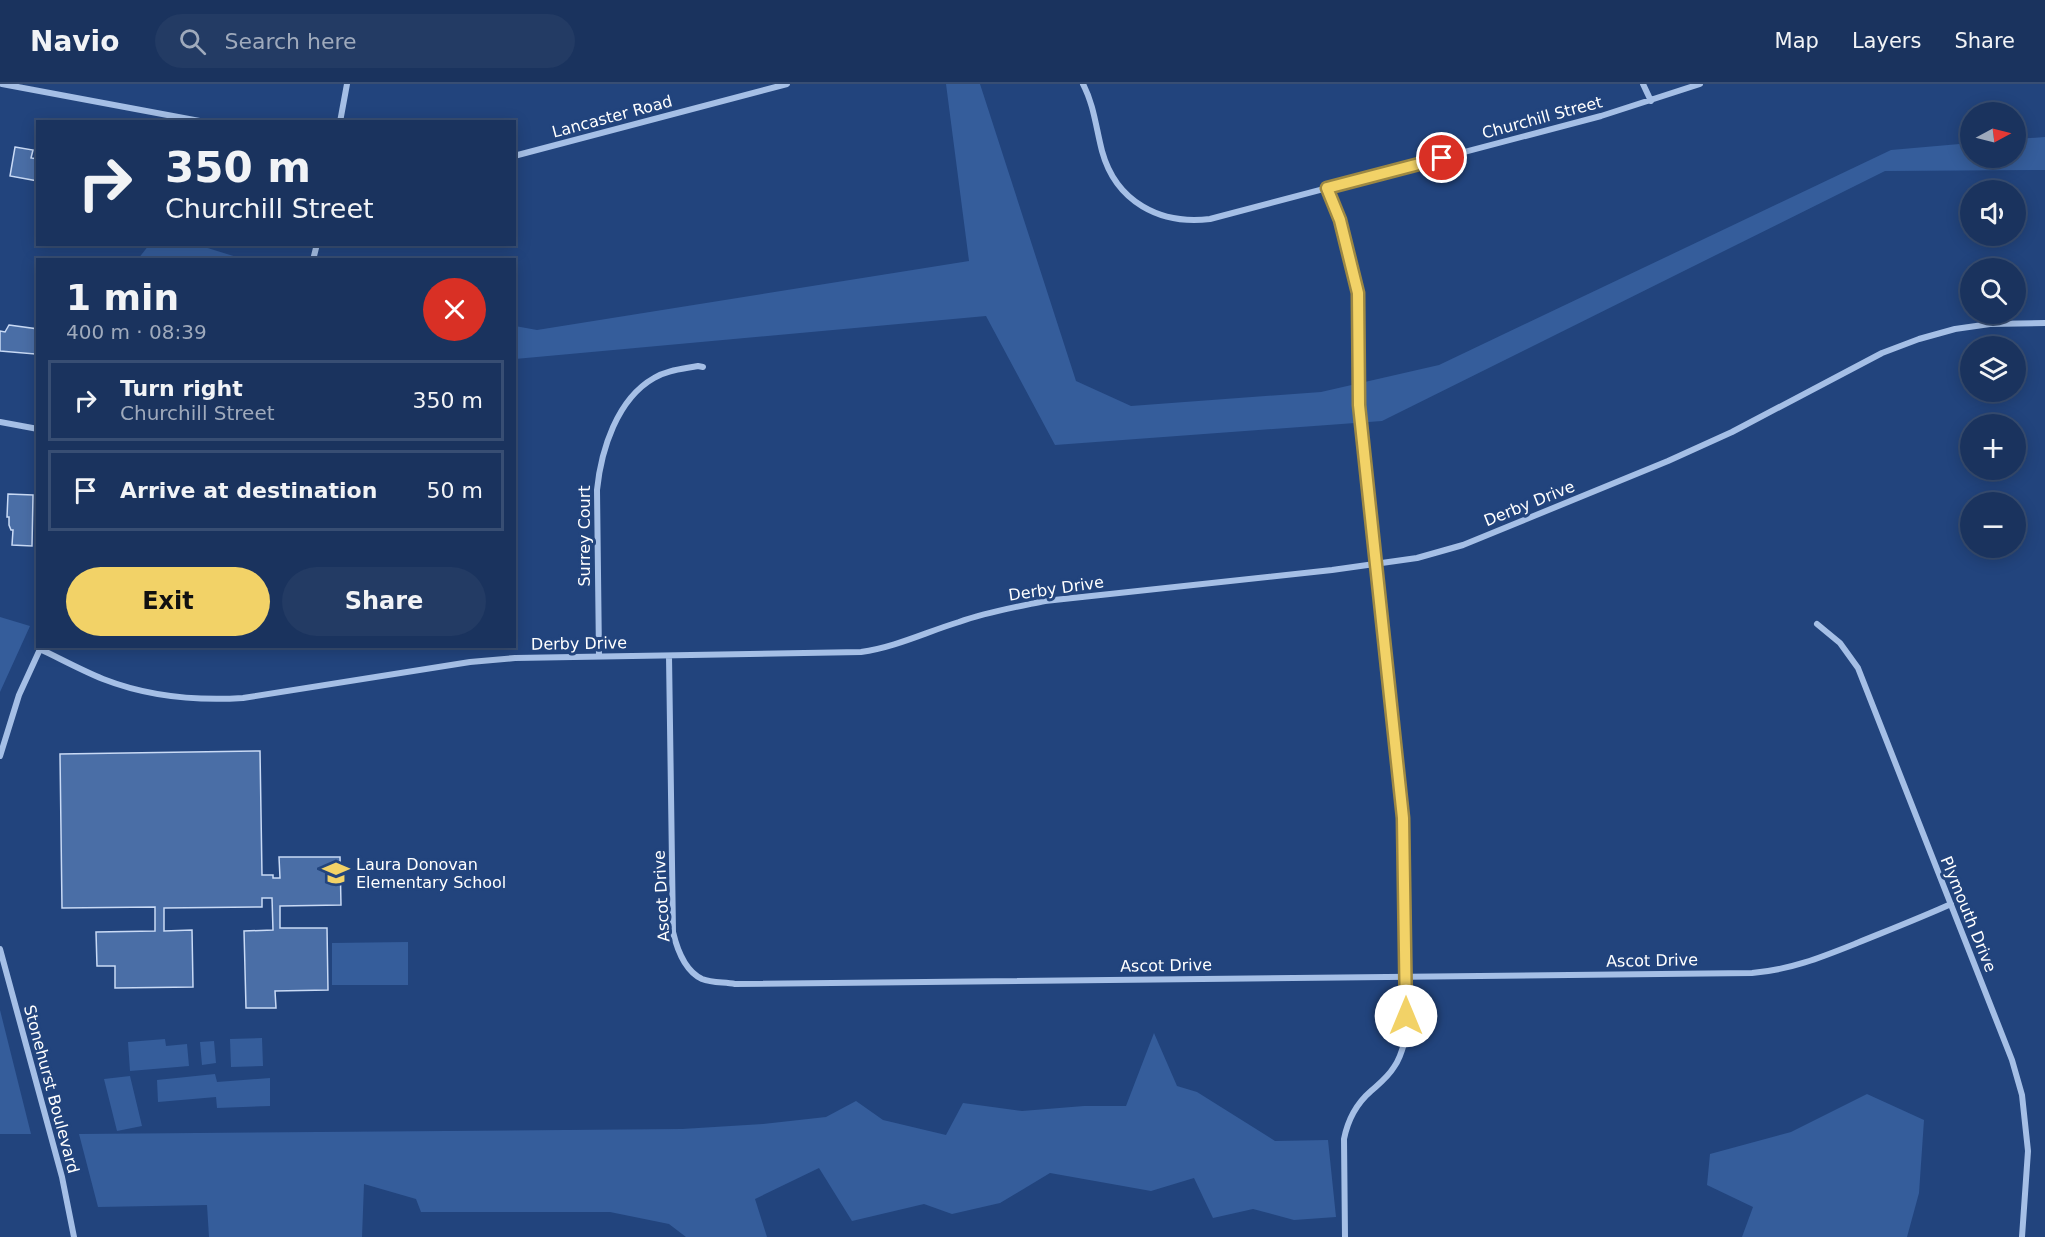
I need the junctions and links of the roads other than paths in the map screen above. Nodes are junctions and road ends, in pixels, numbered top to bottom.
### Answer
1 (2, 84) edge
2 (347, 84) edge
3 (787, 84) edge
4 (1083, 84) edge
5 (1643, 84) edge
6 (1700, 84) edge
7 (1651, 101) junction
8 (195, 120) edge
9 (340, 120) edge
10 (516, 155) edge
11 (1327, 188) junction
12 (2045, 323) edge
13 (703, 367) dead end
14 (0, 422) edge
15 (36, 429) edge
16 (1376, 564) junction
17 (1817, 624) dead end
18 (41, 648) edge
19 (598, 656) junction
20 (669, 656) junction
21 (0, 756) edge
22 (1951, 904) junction
23 (0, 949) edge
24 (1405, 976) junction
25 (74, 1237) edge
26 (1345, 1237) edge
27 (2022, 1237) edge

1 - 8 street
2 - 9 street
3 - 10 street, Lancaster Road
4 - 11 street, Churchill Street
5 - 7 street
6 - 7 street, Churchill Street
7 - 11 street, Churchill Street
11 - 16 street
12 - 16 street, Derby Drive
13 - 19 street, Surrey Court
14 - 15 street
16 - 20 street, Derby Drive
16 - 24 street
17 - 22 street, Plymouth Drive
18 - 19 street, Derby Drive
18 - 21 street
19 - 20 street, Derby Drive
20 - 24 street, Ascot Drive
22 - 24 street, Ascot Drive
22 - 27 street, Plymouth Drive
23 - 25 street, Stonehurst Boulevard
24 - 26 street

